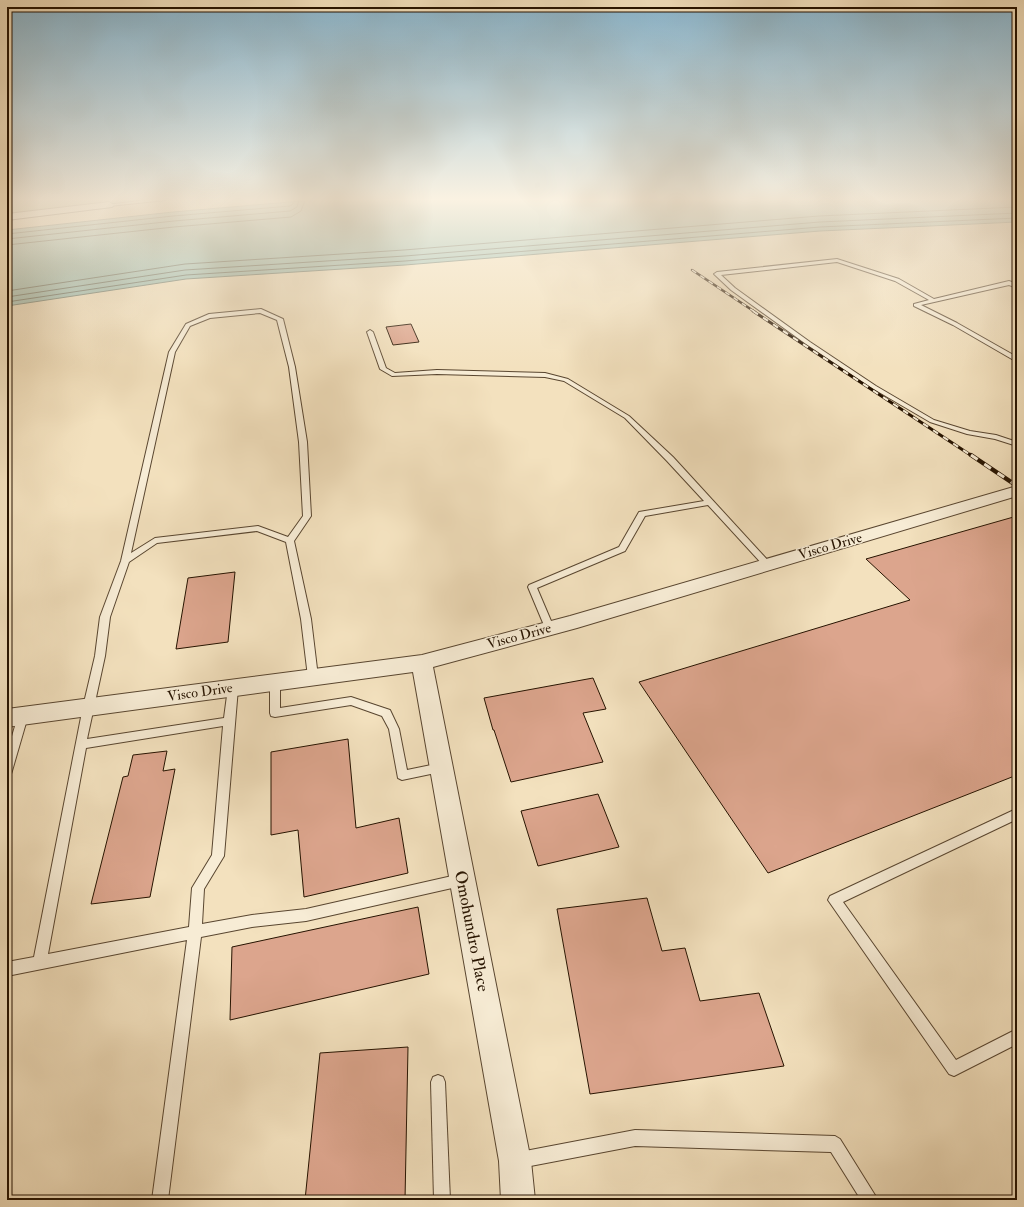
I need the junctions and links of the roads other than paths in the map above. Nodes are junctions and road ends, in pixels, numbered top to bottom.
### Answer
1 (1017, 281) edge
2 (1009, 283) junction
3 (1017, 286) edge
4 (934, 300) junction
5 (370, 332) dead end
6 (1017, 360) edge
7 (1017, 444) edge
8 (1017, 491) edge
9 (710, 502) junction
10 (290, 541) junction
11 (125, 560) junction
12 (768, 564) junction
13 (549, 628) junction
14 (422, 662) junction
15 (313, 677) junction
16 (275, 682) junction
17 (233, 688) junction
18 (88, 707) junction
19 (15, 717) edge
20 (229, 720) junction
21 (81, 744) junction
22 (442, 768) junction
23 (7, 771) edge
24 (1017, 818) edge
25 (462, 880) junction
26 (195, 931) junction
27 (40, 962) junction
28 (7, 969) edge
29 (1017, 1036) edge
30 (438, 1082) dead end
31 (515, 1161) junction
32 (160, 1200) edge
33 (442, 1200) edge
34 (518, 1200) edge
35 (870, 1200) edge

1 - 2 lane
2 - 3 lane
2 - 4 lane
4 - 6 lane
4 - 7 lane
5 - 9 lane
8 - 12 street, Visco Drive
9 - 12 lane
9 - 13 lane
10 - 11 lane
10 - 11 lane
10 - 15 lane
11 - 18 lane
12 - 13 street, Visco Drive
13 - 14 street, Visco Drive
14 - 15 street, Visco Drive
14 - 22 street, Omohundro Place
15 - 16 street, Visco Drive
16 - 17 street, Visco Drive
16 - 22 lane
17 - 18 street, Visco Drive
17 - 20 lane
18 - 19 street, Visco Drive
18 - 21 lane
19 - 23 lane
20 - 21 lane
20 - 26 lane
21 - 27 lane
22 - 25 street, Omohundro Place
24 - 29 lane
25 - 26 lane
25 - 31 street, Omohundro Place
26 - 27 lane
26 - 32 lane
27 - 28 lane
30 - 33 lane
31 - 34 street, Omohundro Place
31 - 35 lane

